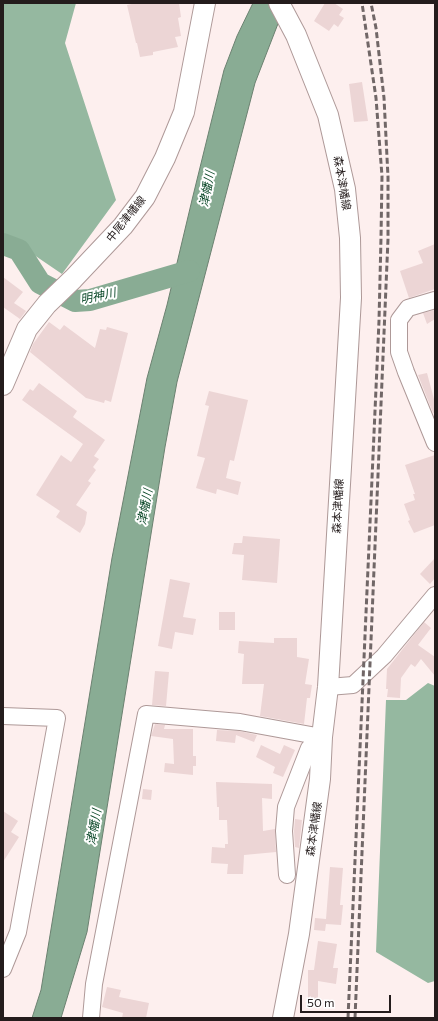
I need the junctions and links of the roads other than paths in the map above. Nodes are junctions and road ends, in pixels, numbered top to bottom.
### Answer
1 (205, 3) edge
2 (279, 3) edge
3 (435, 300) edge
4 (3, 385) edge
5 (435, 444) edge
6 (435, 594) edge
7 (328, 687) junction
8 (3, 716) edge
9 (322, 737) junction
10 (287, 875) dead end
11 (3, 969) edge
12 (91, 1018) edge
13 (283, 1018) edge

1 - 4 main road, 中尾津幡線
2 - 7 main road, 森本津幡線
3 - 5 street
6 - 7 street
7 - 9 main road, 森本津幡線
8 - 11 street
9 - 10 street
9 - 12 street
9 - 13 main road, 森本津幡線

